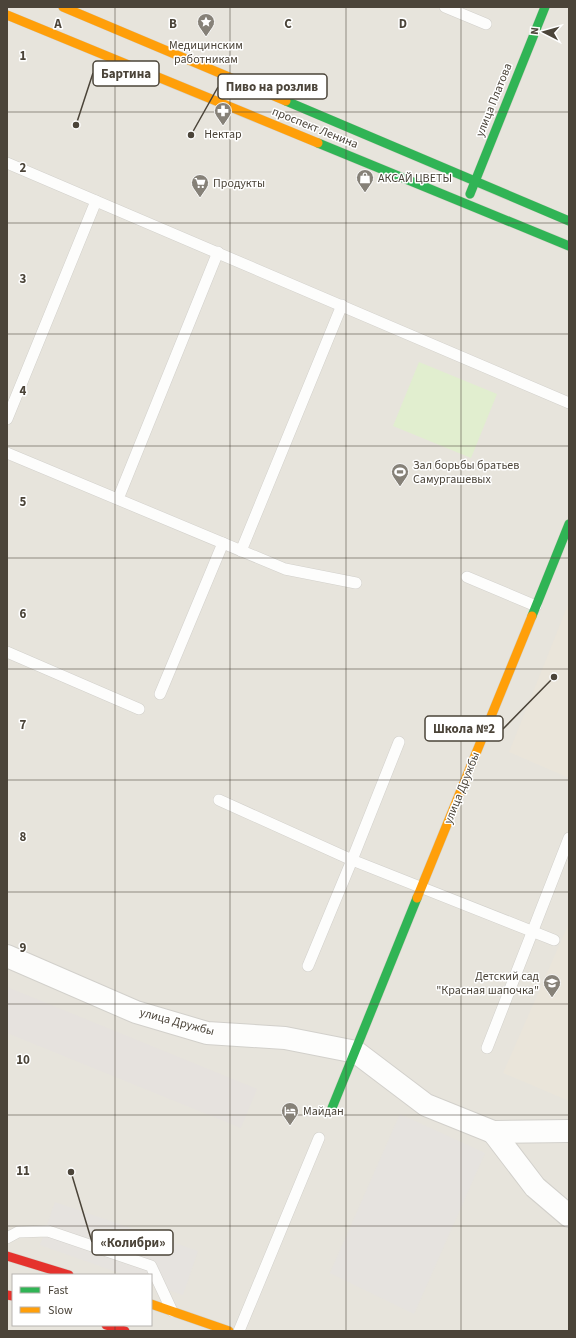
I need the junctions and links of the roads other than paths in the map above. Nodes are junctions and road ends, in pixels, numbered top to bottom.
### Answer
1 (63, 7) edge
2 (445, 7) edge
3 (544, 7) edge
4 (7, 14) edge
5 (486, 24) dead end
6 (7, 163) edge
7 (475, 181) junction
8 (96, 201) junction
9 (466, 203) junction
10 (569, 221) edge
11 (569, 246) edge
12 (218, 252) junction
13 (342, 305) junction
14 (569, 402) edge
15 (7, 419) edge
16 (7, 453) edge
17 (118, 499) junction
18 (569, 524) edge
19 (223, 543) junction
20 (241, 551) junction
21 (467, 577) dead end
22 (356, 583) dead end
23 (536, 606) junction
24 (7, 652) edge
25 (160, 694) dead end
26 (139, 709) dead end
27 (399, 742) dead end
28 (219, 800) dead end
29 (569, 838) edge
30 (352, 860) junction
31 (422, 888) junction
32 (533, 932) junction
33 (554, 940) dead end
34 (7, 956) edge
35 (308, 966) dead end
36 (487, 1048) dead end
37 (356, 1052) junction
38 (332, 1108) dead end
39 (569, 1131) edge
40 (494, 1132) junction
41 (319, 1138) dead end
42 (569, 1216) edge
43 (7, 1238) edge
44 (7, 1256) edge
45 (66, 1274) edge
46 (152, 1304) edge
47 (172, 1311) junction
48 (229, 1331) edge
49 (239, 1331) edge

1 - 7 main road, проспект Ленина
2 - 5 lane
3 - 7 main road, улица Платова
4 - 9 main road, проспект Ленина
6 - 8 lane
7 - 9 main road, улица Платова
7 - 10 main road, проспект Ленина
8 - 12 lane
8 - 15 lane
9 - 11 main road, проспект Ленина
12 - 13 lane
12 - 17 lane
13 - 14 lane
13 - 20 lane
16 - 17 lane
17 - 19 lane
18 - 23 main road, улица Дружбы
19 - 20 lane
19 - 25 lane
20 - 22 lane
21 - 23 lane
23 - 31 main road, улица Дружбы
24 - 26 lane
27 - 30 lane
28 - 30 lane
29 - 32 lane
30 - 31 lane
30 - 35 lane
31 - 32 lane
31 - 37 main road, улица Дружбы
32 - 33 lane
32 - 36 lane
34 - 37 street, улица Дружбы
37 - 38 main road, улица Дружбы
37 - 40 street, улица Дружбы
39 - 40 street
40 - 42 street
41 - 49 lane
43 - 47 lane
44 - 45 main road
46 - 47 main road
47 - 48 main road

